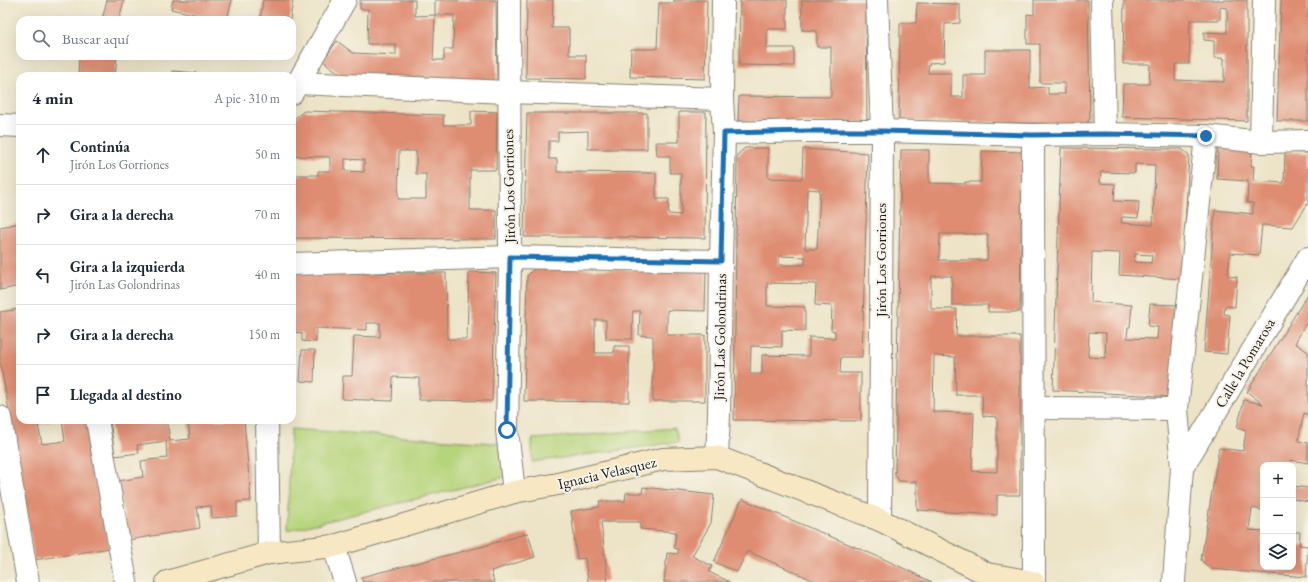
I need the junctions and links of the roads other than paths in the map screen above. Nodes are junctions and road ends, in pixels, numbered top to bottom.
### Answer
1 (346, 0) edge
2 (508, 0) edge
3 (723, 0) edge
4 (877, 0) edge
5 (1102, 0) edge
6 (1264, 0) edge
7 (296, 85) edge
8 (296, 88) edge
9 (508, 92) junction
10 (722, 99) junction
11 (0, 124) edge
12 (16, 126) edge
13 (882, 131) junction
14 (724, 133) junction
15 (1105, 134) junction
16 (1033, 135) junction
17 (1206, 136) junction
18 (1308, 141) edge
19 (1261, 142) junction
20 (510, 257) junction
21 (1308, 258) edge
22 (721, 261) junction
23 (296, 264) edge
24 (1034, 408) junction
25 (1177, 409) junction
26 (0, 417) edge
27 (98, 424) edge
28 (267, 424) edge
29 (717, 457) junction
30 (1182, 468) junction
31 (514, 492) junction
32 (880, 520) junction
33 (334, 546) junction
34 (269, 553) junction
35 (984, 578) edge
36 (28, 582) edge
37 (126, 582) edge
38 (167, 582) edge
39 (345, 582) edge
40 (1034, 582) edge
41 (1174, 582) edge

1 - 7 street
2 - 9 street, Jirón Los Gorriones
3 - 10 street, Jirón Las Golondrinas
4 - 13 street, Jirón Los Gorriones
5 - 15 street
6 - 19 street
8 - 9 street
9 - 10 street
9 - 20 street, Jirón Los Gorriones
10 - 14 street, Jirón Las Golondrinas
11 - 12 street
13 - 14 street
13 - 16 street
13 - 32 street, Jirón Los Gorriones
14 - 22 street, Jirón Las Golondrinas
15 - 16 street
15 - 17 street
16 - 24 street
17 - 19 street
17 - 25 street
18 - 19 street
20 - 22 street
20 - 23 street
20 - 31 street, Jirón Los Gorriones
21 - 30 street, Calle la Pomarosa
22 - 29 street, Jirón Las Golondrinas
24 - 25 street
24 - 40 street
25 - 30 street
26 - 36 street
27 - 37 street
28 - 34 street
29 - 31 main road, Ignacia Velasquez
29 - 32 main road, Ignacia Velasquez
30 - 41 street
31 - 33 main road, Ignacia Velasquez
32 - 35 main road, Ignacia Velasquez
33 - 34 main road, Ignacia Velasquez
33 - 39 street
34 - 38 main road, Ignacia Velasquez
35 - 40 main road, Ignacia Velasquez

